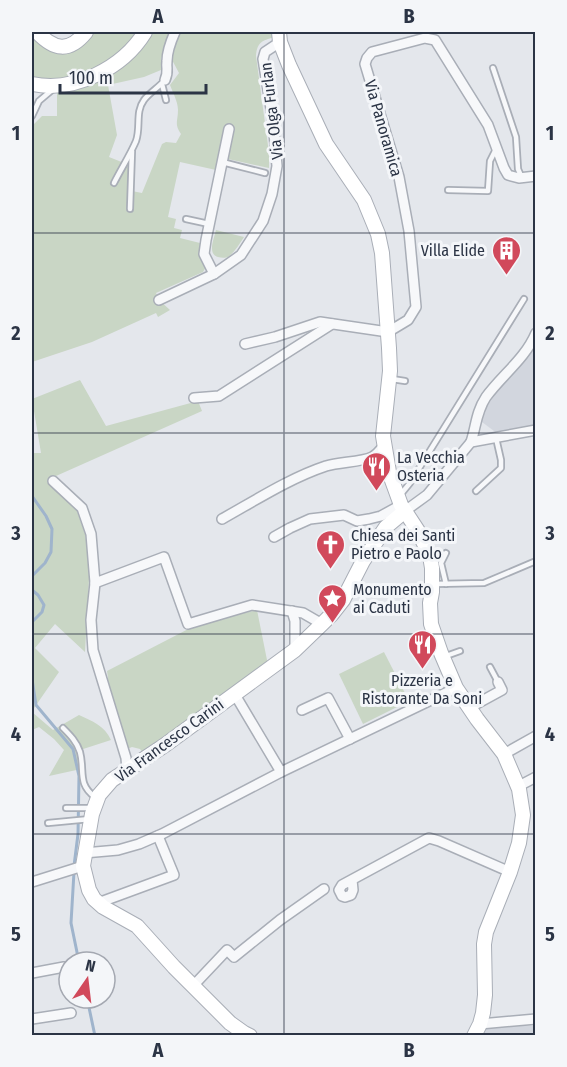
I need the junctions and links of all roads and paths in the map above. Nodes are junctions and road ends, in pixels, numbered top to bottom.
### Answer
1 (37, 32) edge
2 (86, 32) edge
3 (145, 32) edge
4 (175, 32) edge
5 (280, 37) edge
6 (493, 68) dead end
7 (163, 82) junction
8 (32, 84) edge
9 (56, 86) junction
10 (166, 100) dead end
11 (32, 116) edge
12 (229, 129) dead end
13 (132, 148) junction
14 (497, 148) junction
15 (222, 162) junction
16 (265, 173) dead end
17 (536, 176) edge
18 (522, 178) junction
19 (114, 183) dead end
20 (448, 190) dead end
21 (130, 209) dead end
22 (186, 219) dead end
23 (209, 224) junction
24 (214, 274) junction
25 (524, 299) dead end
26 (159, 300) dead end
27 (332, 324) junction
28 (388, 332) junction
29 (536, 333) edge
30 (245, 344) dead end
31 (389, 378) junction
32 (405, 381) dead end
33 (194, 398) dead end
34 (536, 430) edge
35 (496, 438) junction
36 (471, 442) junction
37 (385, 444) junction
38 (53, 481) dead end
39 (476, 491) dead end
40 (401, 505) junction
41 (222, 519) dead end
42 (274, 537) dead end
43 (446, 553) dead end
44 (536, 561) edge
45 (94, 583) junction
46 (439, 584) junction
47 (292, 611) junction
48 (322, 624) junction
49 (295, 650) junction
50 (460, 651) dead end
51 (443, 657) junction
52 (490, 666) dead end
53 (498, 682) joint
54 (456, 688) junction
55 (234, 693) junction
56 (469, 708) junction
57 (302, 710) dead end
58 (63, 728) dead end
59 (536, 736) edge
60 (350, 740) junction
61 (504, 754) junction
62 (127, 770) junction
63 (281, 772) junction
64 (536, 777) edge
65 (518, 787) junction
66 (66, 808) dead end
67 (90, 811) junction
68 (48, 823) dead end
69 (158, 836) junction
70 (82, 862) junction
71 (510, 872) junction
72 (352, 880) dead end
73 (32, 882) edge
74 (324, 889) dead end
75 (98, 903) junction
76 (57, 968) edge
77 (32, 973) edge
78 (193, 986) junction
79 (71, 1013) dead end
80 (32, 1019) edge
81 (536, 1019) edge
82 (477, 1030) edge
83 (250, 1035) edge

1 - 2 street
3 - 9 street
4 - 7 street
5 - 24 street, Via Olga Furlan
5 - 28 street
6 - 18 lane
7 - 10 lane
7 - 13 lane
8 - 9 street
9 - 11 lane
12 - 15 street
13 - 19 lane
13 - 21 lane
14 - 18 street, Via Panoramica
14 - 20 lane
14 - 28 street, Via Panoramica
15 - 16 lane
15 - 23 street
17 - 18 street
22 - 23 lane
23 - 24 street
24 - 26 street, Via Olga Furlan
25 - 40 lane
27 - 28 street
27 - 30 street
27 - 33 street
28 - 31 street
29 - 36 street
31 - 32 lane
31 - 37 street
34 - 35 street
35 - 36 street
35 - 39 lane
36 - 40 street
37 - 40 street
37 - 41 street
38 - 45 street
40 - 42 street
40 - 46 street
40 - 48 street, Via Francesco Carini
43 - 46 lane
44 - 46 lane
45 - 47 street
45 - 62 street
46 - 51 street
47 - 48 street
47 - 49 street
48 - 49 street, Via Francesco Carini
49 - 55 street, Via Francesco Carini
50 - 51 lane
51 - 54 street
52 - 53 lane
53 - 56 street
54 - 56 street
54 - 60 street
55 - 62 street, Via Francesco Carini
55 - 63 street
56 - 61 street
57 - 60 street
58 - 67 lane
59 - 61 street
60 - 63 street
61 - 65 street
62 - 67 street, Via Francesco Carini
63 - 69 street
64 - 65 street
65 - 71 street
66 - 67 lane
67 - 68 lane
67 - 70 street, Via Francesco Carini
69 - 70 street
69 - 75 street
70 - 73 street
70 - 75 street, Via Francesco Carini
71 - 72 street
71 - 82 street
74 - 78 street
75 - 78 street
76 - 77 street
78 - 83 street
79 - 80 street
81 - 82 street

